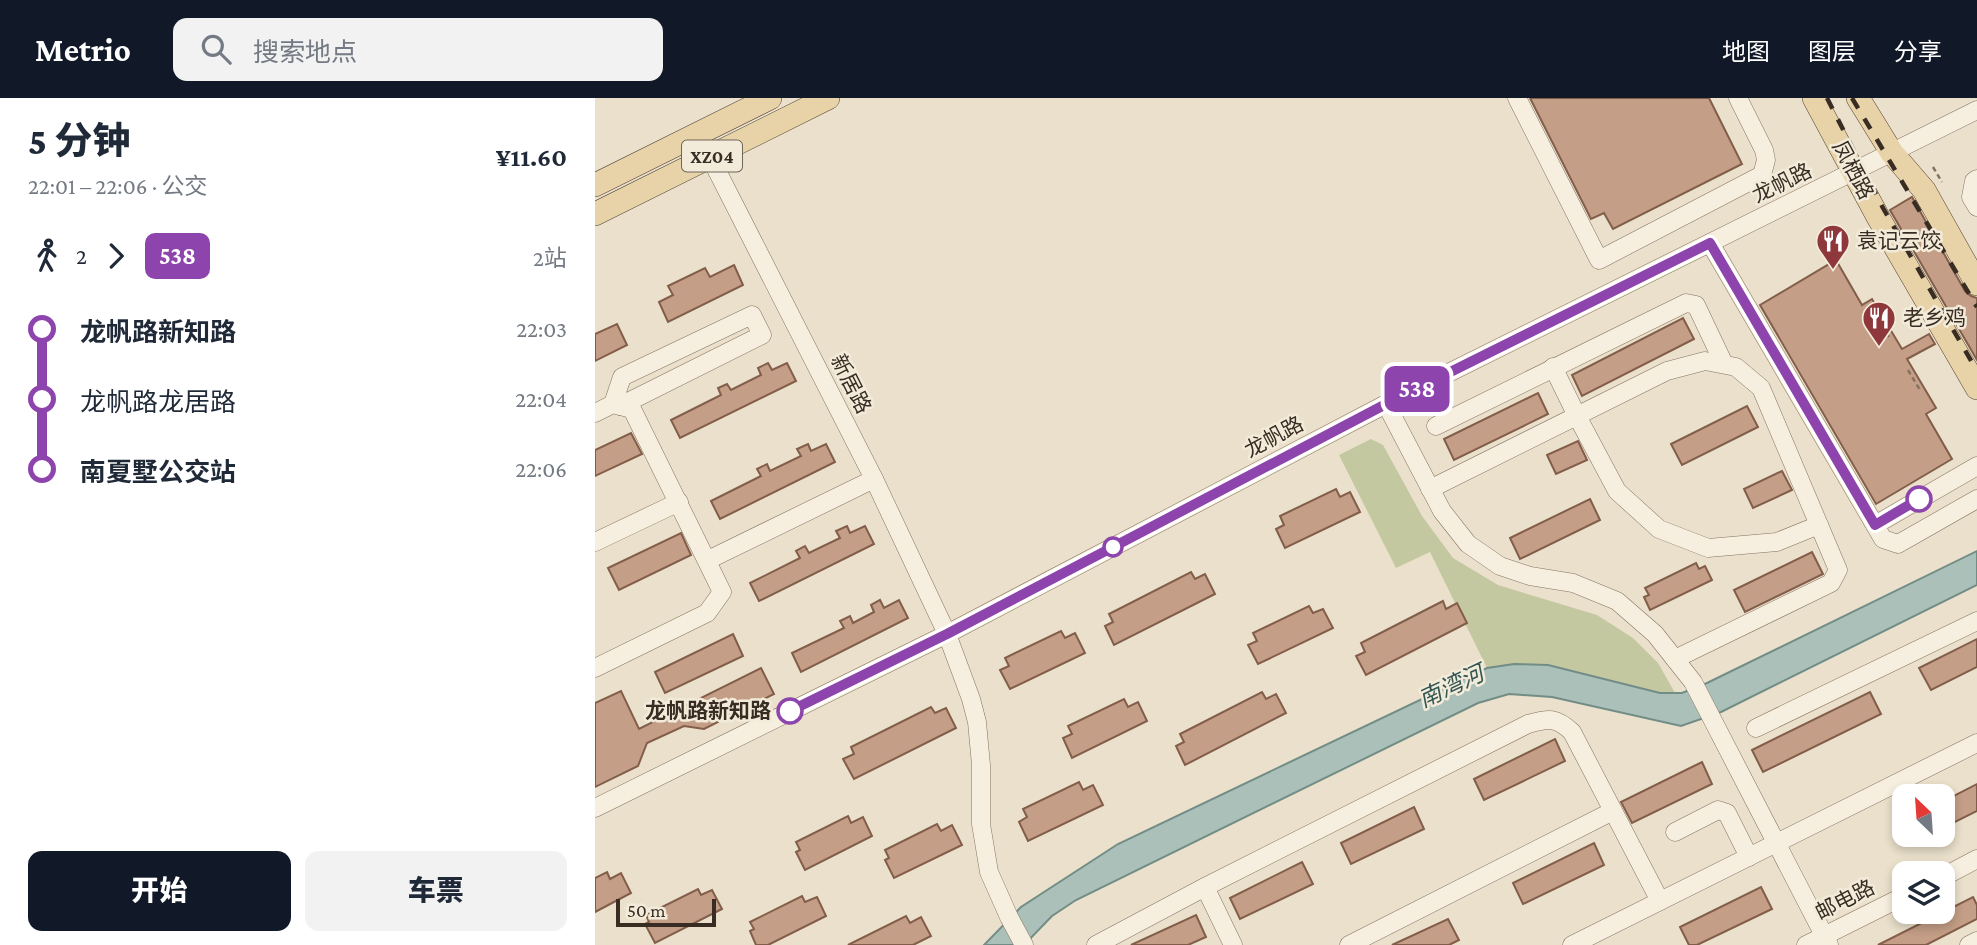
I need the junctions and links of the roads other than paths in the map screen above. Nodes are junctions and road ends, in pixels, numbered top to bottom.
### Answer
1 (771, 98) edge
2 (828, 98) edge
3 (1517, 98) edge
4 (1738, 98) edge
5 (1814, 98) edge
6 (1858, 98) edge
7 (1977, 110) edge
8 (1892, 153) junction
9 (711, 157) junction
10 (1854, 172) junction
11 (1977, 179) edge
12 (595, 185) edge
13 (1977, 207) edge
14 (595, 215) edge
15 (1710, 243) junction
16 (1977, 285) edge
17 (1724, 365) junction
18 (1553, 367) junction
19 (1977, 388) edge
20 (1386, 404) junction
21 (616, 405) junction
22 (595, 413) edge
23 (1577, 416) junction
24 (1436, 426) dead end
25 (1977, 466) edge
26 (874, 479) junction
27 (1430, 489) junction
28 (1977, 499) edge
29 (679, 502) junction
30 (1819, 525) junction
31 (1875, 525) junction
32 (595, 542) edge
33 (708, 561) junction
34 (1977, 621) edge
35 (947, 634) junction
36 (1675, 659) junction
37 (595, 668) edge
38 (1756, 729) dead end
39 (1977, 744) edge
40 (595, 808) edge
41 (1613, 811) junction
42 (1675, 832) dead end
43 (1777, 843) junction
44 (1749, 857) junction
45 (1977, 859) edge
46 (1955, 871) edge
47 (1205, 887) junction
48 (1660, 901) junction
49 (1892, 903) edge
50 (1827, 940) edge
51 (1977, 941) edge
52 (1024, 945) edge
53 (1096, 945) edge
54 (1233, 945) edge
55 (1349, 945) edge
56 (1572, 945) edge
57 (1806, 945) edge
58 (1969, 945) edge

1 - 12 main road, XZ04
2 - 9 main road, XZ04
3 - 4 street
5 - 10 main road, 凤栖路
6 - 8 main road, 凤栖路
7 - 8 street, 龙帆路
8 - 10 street, 龙帆路
8 - 16 main road, 凤栖路
9 - 14 main road, XZ04
9 - 26 street, 新居路
10 - 15 street, 龙帆路
10 - 19 main road, 凤栖路
11 - 13 street
15 - 20 street, 龙帆路
15 - 31 street
17 - 18 street
17 - 23 street
17 - 30 street
18 - 23 street
18 - 24 street
20 - 27 street
20 - 35 street, 龙帆路
21 - 21 street
21 - 22 street
21 - 29 street
23 - 27 street
23 - 30 street
25 - 31 street
26 - 33 street
26 - 35 street, 新居路
27 - 36 street
28 - 31 street
29 - 32 street
29 - 33 street
30 - 36 street
33 - 37 street
34 - 38 street
35 - 40 street, 龙帆路
35 - 52 street, 新居路
36 - 43 street
39 - 43 street
41 - 47 street
41 - 48 street
41 - 55 street
42 - 44 street
43 - 44 street
43 - 50 street
44 - 48 street
45 - 46 street
47 - 53 street
47 - 54 street
48 - 56 street
49 - 50 street, 邮电路
50 - 57 street, 邮电路
51 - 58 street

